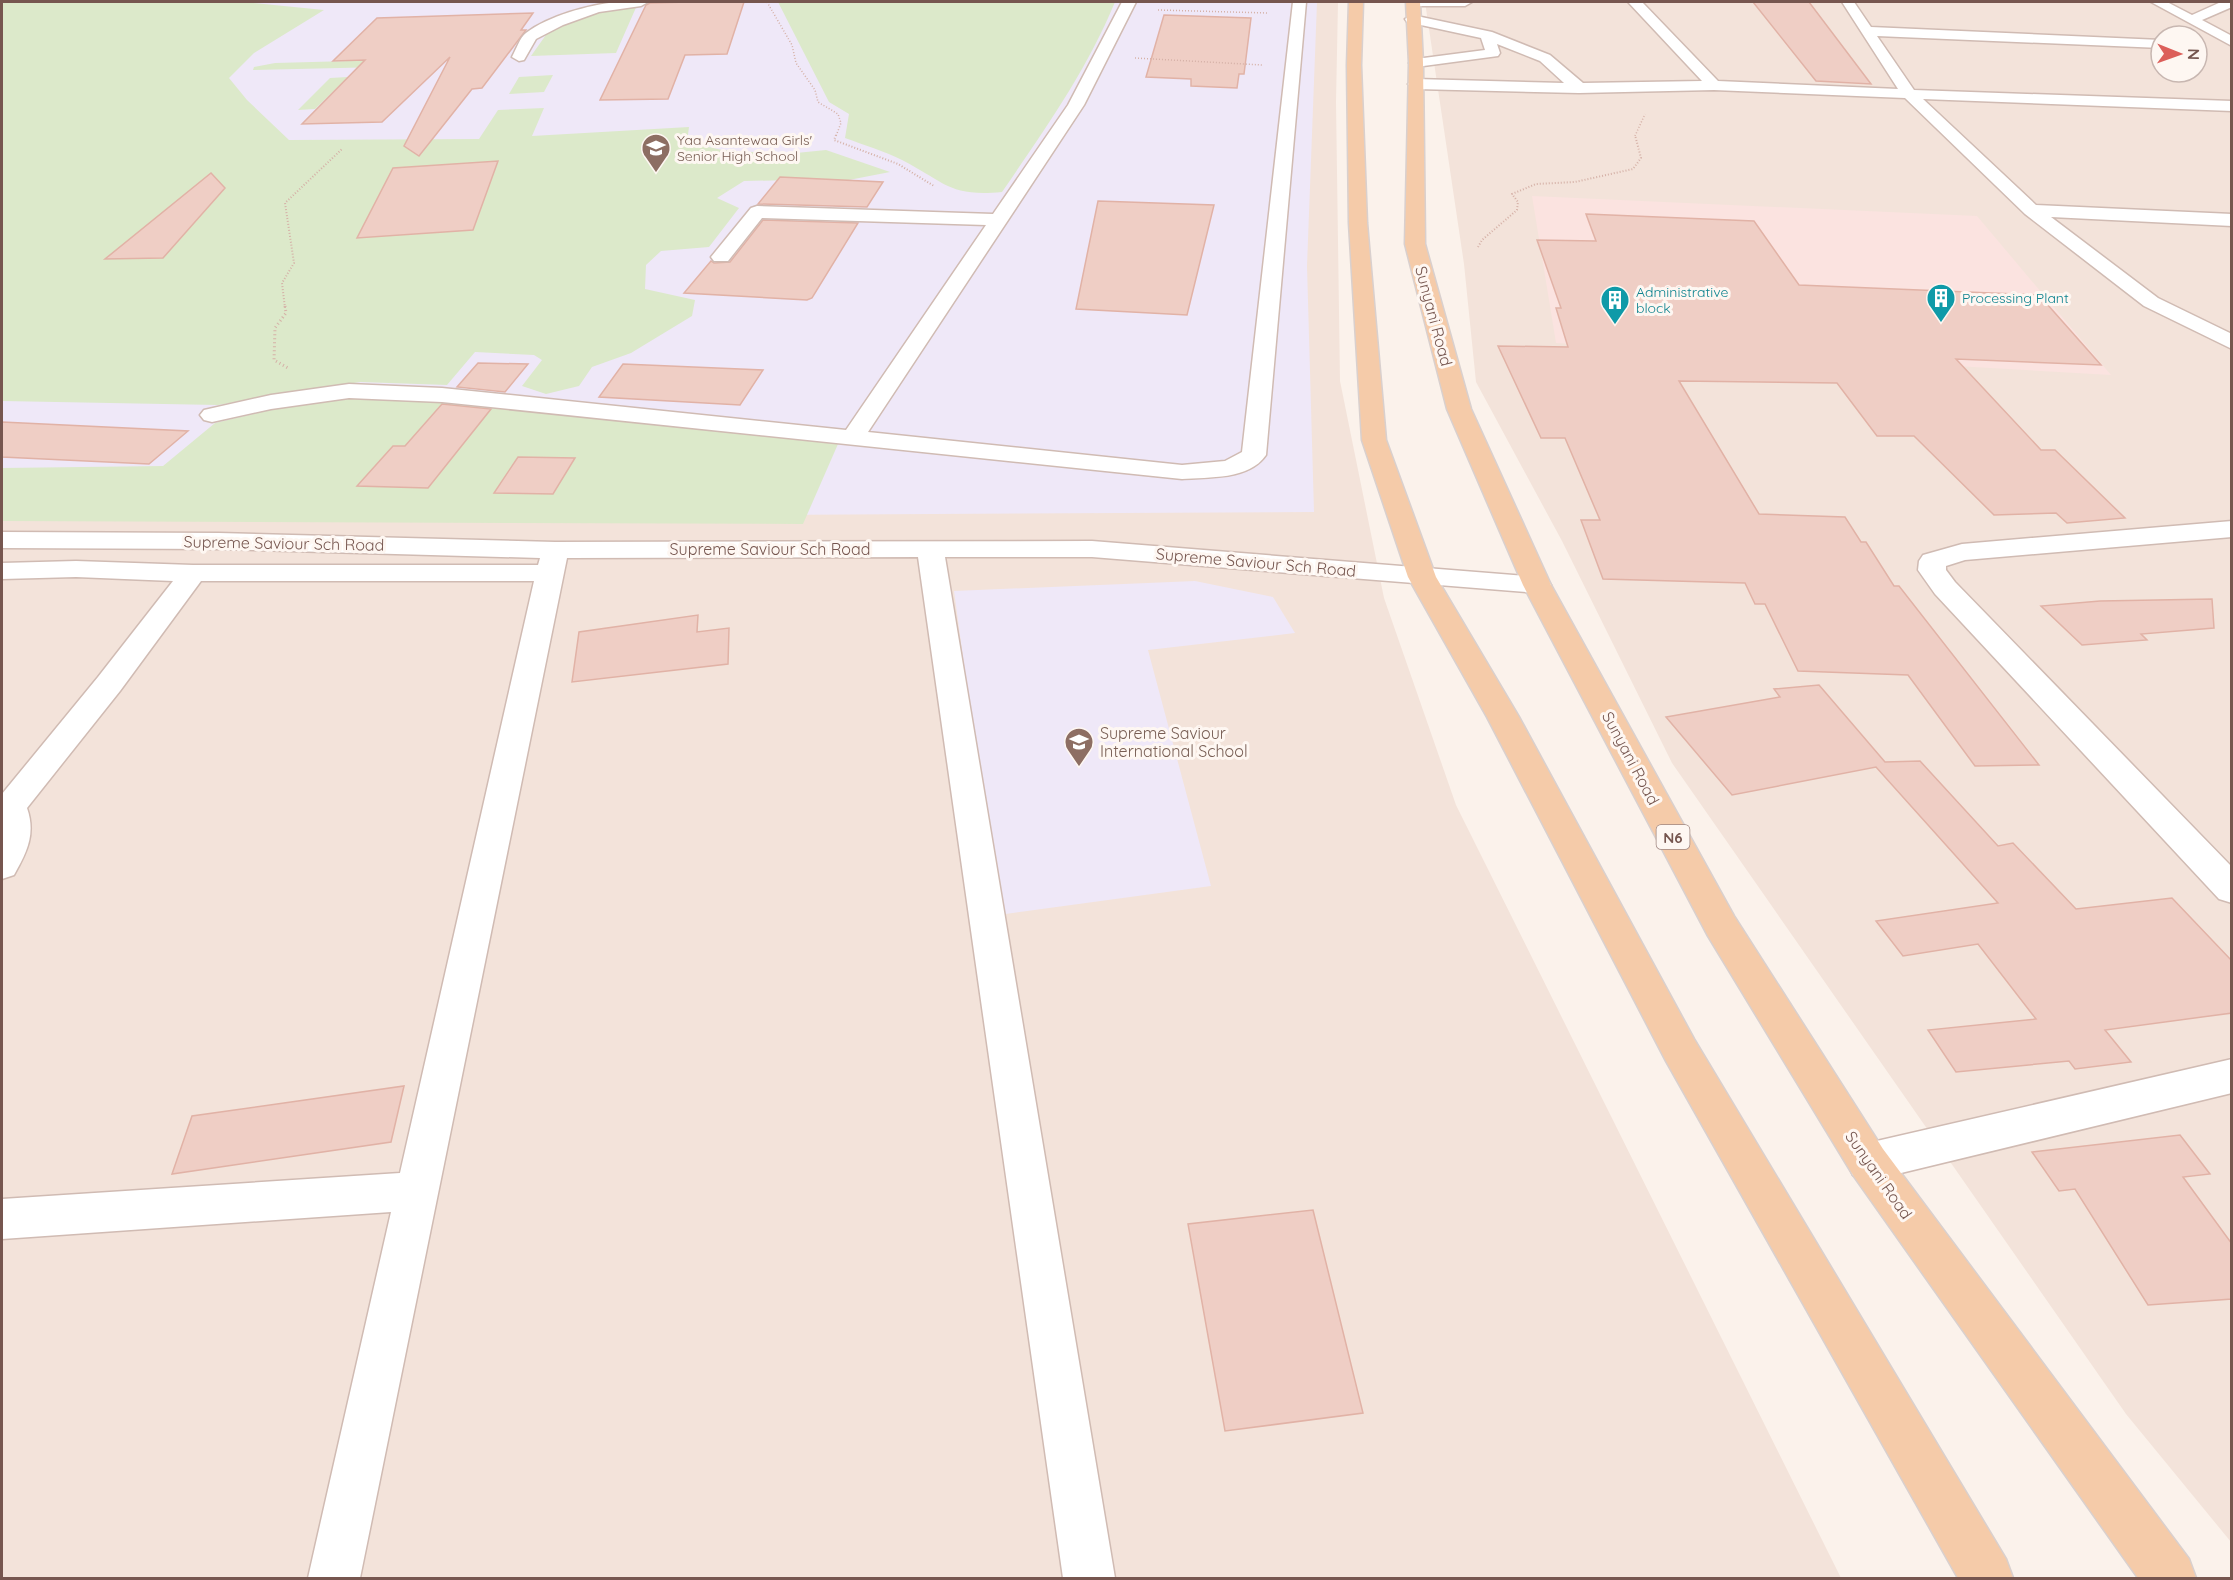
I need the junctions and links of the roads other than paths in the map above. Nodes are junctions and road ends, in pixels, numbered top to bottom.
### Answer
1 (641, 2) edge
2 (1356, 2) edge
3 (1465, 2) edge
4 (1635, 2) edge
5 (1848, 2) edge
6 (2158, 2) edge
7 (2231, 2) edge
8 (1127, 6) edge
9 (1299, 8) edge
10 (1413, 8) edge
11 (2193, 19) junction
12 (1869, 31) junction
13 (1487, 35) junction
14 (2209, 43) edge
15 (2232, 43) edge
16 (2149, 44) edge
17 (519, 57) dead end
18 (1416, 74) junction
19 (1714, 85) junction
20 (1579, 88) junction
21 (1909, 94) junction
22 (2232, 106) edge
23 (2031, 210) junction
24 (998, 220) junction
25 (2232, 220) edge
26 (721, 257) dead end
27 (2232, 343) edge
28 (212, 415) dead end
29 (853, 436) junction
30 (2231, 529) edge
31 (2, 540) edge
32 (930, 549) junction
33 (553, 561) junction
34 (2, 571) edge
35 (193, 573) junction
36 (1422, 577) junction
37 (1538, 585) junction
38 (6, 806) edge
39 (2, 866) edge
40 (2232, 890) edge
41 (2232, 1076) edge
42 (1868, 1162) junction
43 (418, 1191) junction
44 (2, 1219) edge
45 (334, 1578) edge
46 (1089, 1578) edge
47 (1988, 1578) edge
48 (2170, 1578) edge

1 - 17 street
2 - 36 main road
3 - 10 street
4 - 19 street
5 - 12 street
6 - 11 street
7 - 11 street
8 - 24 street
9 - 29 street
10 - 13 street
10 - 18 main road, Sunyani Road / N6
11 - 15 street
12 - 16 street
12 - 21 street
13 - 18 street
13 - 20 street
14 - 15 street
18 - 20 street
18 - 37 main road, Sunyani Road / N6
19 - 20 street
19 - 21 street
21 - 22 street
21 - 23 street
23 - 25 street
23 - 27 street
24 - 26 street
24 - 29 street
28 - 29 street
30 - 40 street
31 - 33 street, Supreme Saviour Sch Road
32 - 33 street, Supreme Saviour Sch Road
32 - 36 street, Supreme Saviour Sch Road
32 - 46 street
33 - 35 street
33 - 43 street
34 - 35 street
35 - 38 street
36 - 37 street, Supreme Saviour Sch Road
36 - 47 main road
37 - 42 main road, Sunyani Road / N6
38 - 39 street
41 - 42 street
42 - 48 main road, Sunyani Road / N6
43 - 44 street
43 - 45 street

